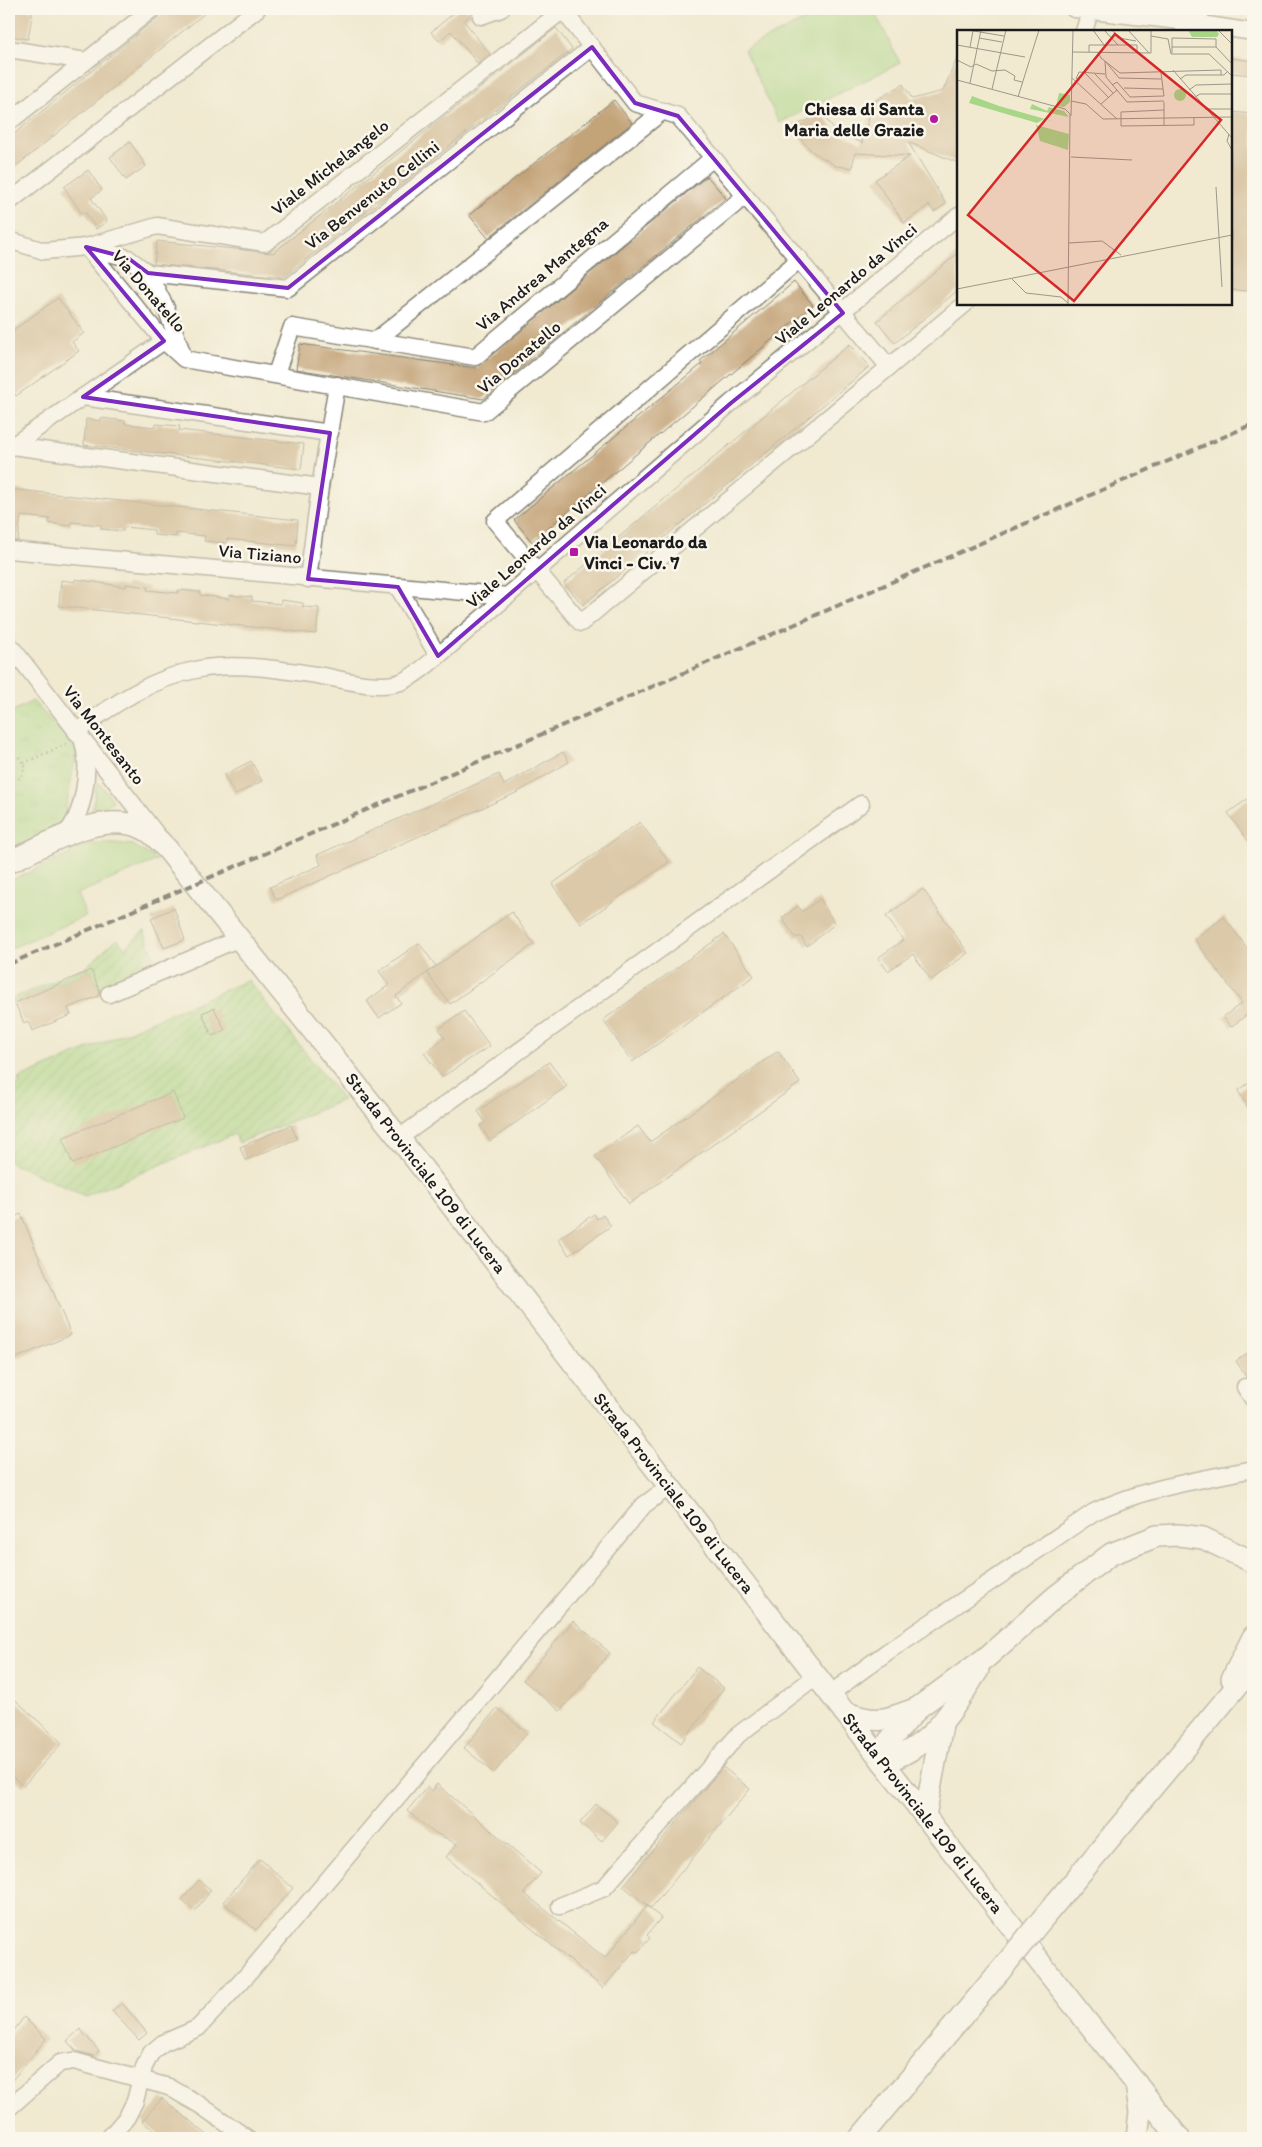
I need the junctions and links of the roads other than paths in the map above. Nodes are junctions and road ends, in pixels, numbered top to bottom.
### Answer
1 (152, 9) edge
2 (257, 9) edge
3 (501, 9) edge
4 (562, 9) edge
5 (1204, 9) edge
6 (1086, 10) edge
7 (481, 16) dead end
8 (1182, 26) edge
9 (1084, 30) edge
10 (1229, 30) edge
11 (1232, 30) edge
12 (1253, 32) edge
13 (592, 47) junction
14 (9, 49) edge
15 (86, 61) junction
16 (662, 111) junction
17 (9, 122) edge
18 (713, 158) junction
19 (745, 196) junction
20 (9, 202) edge
21 (957, 217) edge
22 (9, 240) edge
23 (86, 247) junction
24 (800, 259) junction
25 (148, 273) junction
26 (964, 305) edge
27 (843, 313) junction
28 (164, 341) junction
29 (375, 341) junction
30 (184, 359) junction
31 (889, 367) junction
32 (276, 374) junction
33 (337, 385) junction
34 (83, 397) junction
35 (330, 434) junction
36 (10, 447) edge
37 (320, 487) junction
38 (9, 550) edge
39 (537, 572) junction
40 (308, 579) junction
41 (398, 587) junction
42 (508, 596) junction
43 (9, 644) edge
44 (438, 656) junction
45 (79, 736) junction
46 (861, 804) dead end
47 (58, 840) junction
48 (167, 849) junction
49 (9, 862) edge
50 (240, 938) junction
51 (109, 994) dead end
52 (399, 1138) junction
53 (1253, 1469) edge
54 (670, 1486) junction
55 (1247, 1560) edge
56 (1253, 1580) edge
57 (1253, 1637) edge
58 (987, 1657) junction
59 (1253, 1667) edge
60 (816, 1676) junction
61 (830, 1694) junction
62 (920, 1707) junction
63 (844, 1712) junction
64 (942, 1725) junction
65 (1194, 1738) junction
66 (883, 1762) junction
67 (925, 1816) junction
68 (560, 1906) dead end
69 (141, 2080) junction
70 (1136, 2083) junction
71 (9, 2108) edge
72 (109, 2138) edge
73 (247, 2138) edge
74 (860, 2138) edge
75 (1137, 2138) edge
76 (1179, 2138) edge

1 - 15 street
2 - 20 street
3 - 7 street
4 - 13 street
4 - 23 street, Viale Michelangelo
5 - 8 street
6 - 8 street
6 - 9 street
8 - 10 street
11 - 12 street
13 - 16 street
13 - 25 street, Via Benvenuto Cellini
14 - 15 street
15 - 17 street
16 - 18 street
16 - 29 street
18 - 19 street
18 - 29 street, Via Andrea Mantegna
19 - 24 street
19 - 33 street, Via Donatello
21 - 27 street, Viale Leonardo da Vinci
22 - 23 street, Viale Michelangelo
23 - 25 street, Viale Michelangelo
23 - 28 street, Via Donatello
24 - 27 street
24 - 39 street
25 - 30 street, Via Donatello
26 - 31 street
27 - 31 street
27 - 39 street, Viale Leonardo da Vinci
28 - 30 street, Via Donatello
28 - 34 street
29 - 32 street, Via Andrea Mantegna
30 - 32 street, Via Donatello
31 - 39 street
32 - 33 street, Via Donatello
33 - 35 street
34 - 35 street
34 - 36 street
35 - 37 street
36 - 37 street
37 - 40 street
38 - 40 street, Via Tiziano
39 - 42 street, Viale Leonardo da Vinci
40 - 41 street, Via Tiziano
41 - 42 street, Via Tiziano
41 - 44 street
42 - 44 street, Viale Leonardo da Vinci
43 - 45 street, Via Montesanto
44 - 45 street, Viale Leonardo da Vinci
45 - 47 street
45 - 48 street, Via Montesanto
46 - 52 street
47 - 48 main road, Strada Provinciale 109 di Lucera
47 - 49 main road, Strada Provinciale 109 di Lucera
48 - 50 main road, Strada Provinciale 109 di Lucera
50 - 51 street
50 - 52 main road, Strada Provinciale 109 di Lucera
52 - 54 main road, Strada Provinciale 109 di Lucera
53 - 61 street
54 - 60 main road, Strada Provinciale 109 di Lucera
54 - 69 street
55 - 56 main road
55 - 58 main road
57 - 65 main road
58 - 62 main road
58 - 64 main road
59 - 65 main road
60 - 61 main road, Strada Provinciale 109 di Lucera
60 - 68 street
61 - 63 main road, Strada Provinciale 109 di Lucera
62 - 63 main road
62 - 66 main road
63 - 66 main road, Strada Provinciale 109 di Lucera
64 - 66 main road
64 - 67 main road
65 - 74 main road, bridge
66 - 67 main road, Strada Provinciale 109 di Lucera
67 - 70 main road, Strada Provinciale 109 di Lucera
69 - 71 street
69 - 72 street
69 - 73 street
70 - 75 main road
70 - 76 main road, Strada Provinciale 109 di Lucera

